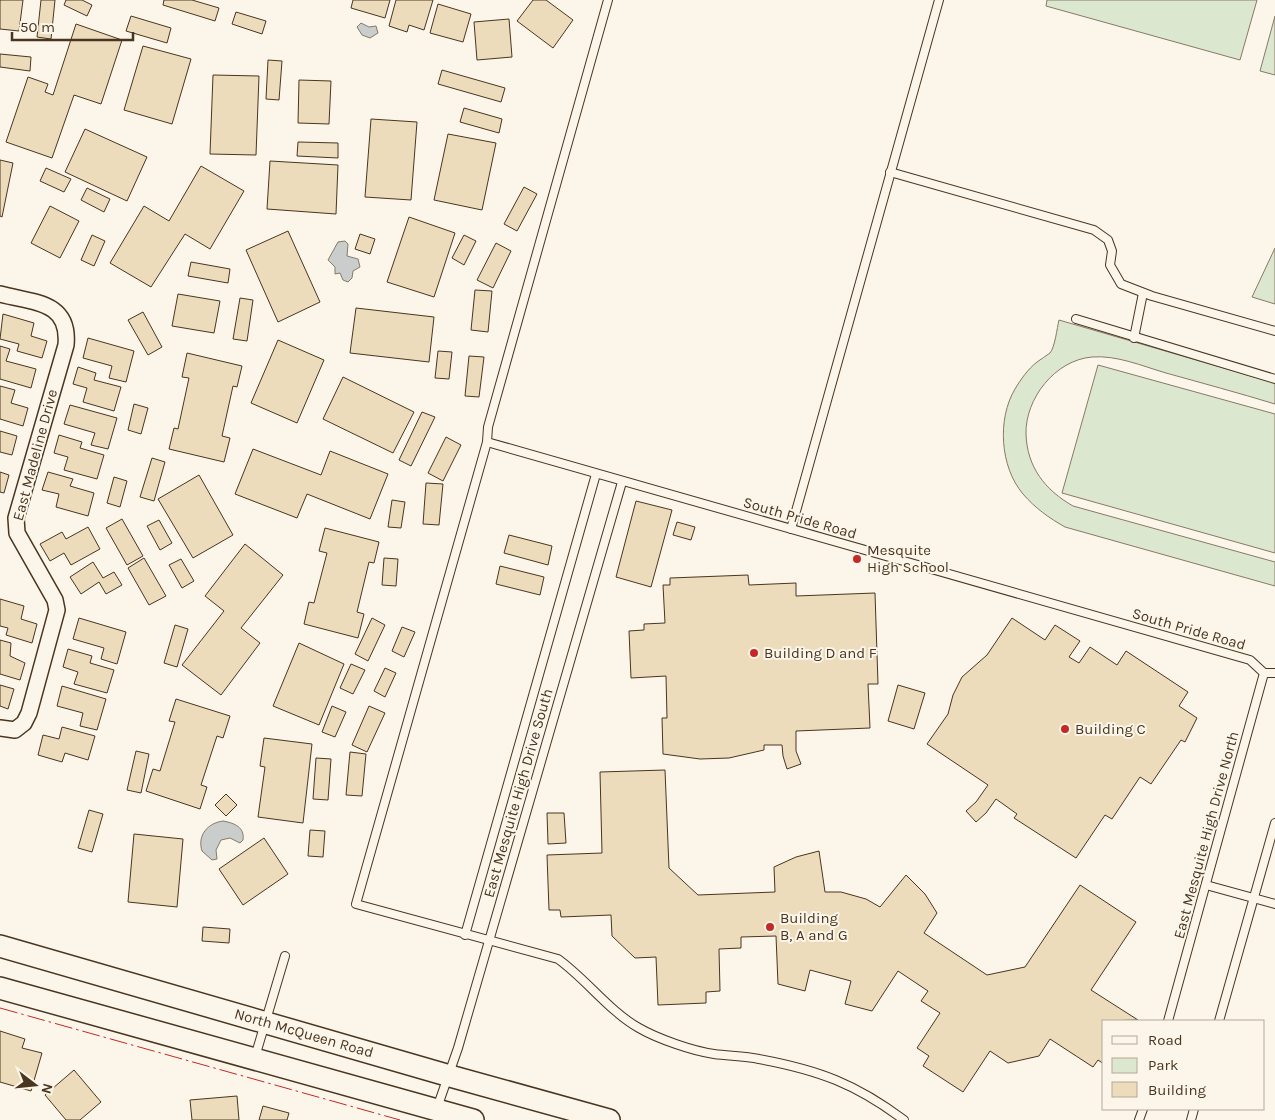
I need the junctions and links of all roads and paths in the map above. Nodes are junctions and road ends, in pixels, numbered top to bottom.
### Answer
1 (608, 0) edge
2 (939, 0) edge
3 (890, 172) junction
4 (1143, 293) junction
5 (0, 294) edge
6 (1076, 319) dead end
7 (1275, 331) edge
8 (1134, 338) junction
9 (1275, 379) edge
10 (487, 442) junction
11 (596, 474) junction
12 (622, 482) junction
13 (791, 529) junction
14 (1264, 673) junction
15 (1275, 673) edge
16 (2, 729) edge
17 (1275, 823) edge
18 (1206, 885) junction
19 (1254, 898) junction
20 (1275, 904) edge
21 (464, 934) junction
22 (489, 941) junction
23 (0, 946) edge
24 (285, 956) dead end
25 (0, 988) edge
26 (1168, 1020) edge
27 (1219, 1020) edge
28 (266, 1021) junction
29 (255, 1059) junction
30 (450, 1076) junction
31 (436, 1110) junction
32 (473, 1120) edge
33 (609, 1120) edge
34 (904, 1120) edge

1 - 10 lane
2 - 3 lane
3 - 4 lane
3 - 13 lane
4 - 7 lane
4 - 8 lane
5 - 16 street, East Madeline Drive
6 - 8 lane
8 - 9 lane
10 - 11 lane, South Pride Road
10 - 21 lane
11 - 12 lane, South Pride Road
11 - 21 lane
12 - 13 lane, South Pride Road
12 - 22 lane, East Mesquite High Drive South
13 - 14 lane, South Pride Road
14 - 15 lane
14 - 18 lane, East Mesquite High Drive North
17 - 19 lane
18 - 19 lane
18 - 26 lane, East Mesquite High Drive North
19 - 20 lane
19 - 27 lane
21 - 22 lane
22 - 30 lane, East Mesquite High Drive South
22 - 34 lane
23 - 28 main road, North McQueen Road
24 - 28 lane
25 - 29 main road
28 - 29 lane
28 - 30 main road, North McQueen Road
29 - 31 main road
30 - 31 lane, East Mesquite High Drive South
30 - 33 main road, North McQueen Road
31 - 32 main road

